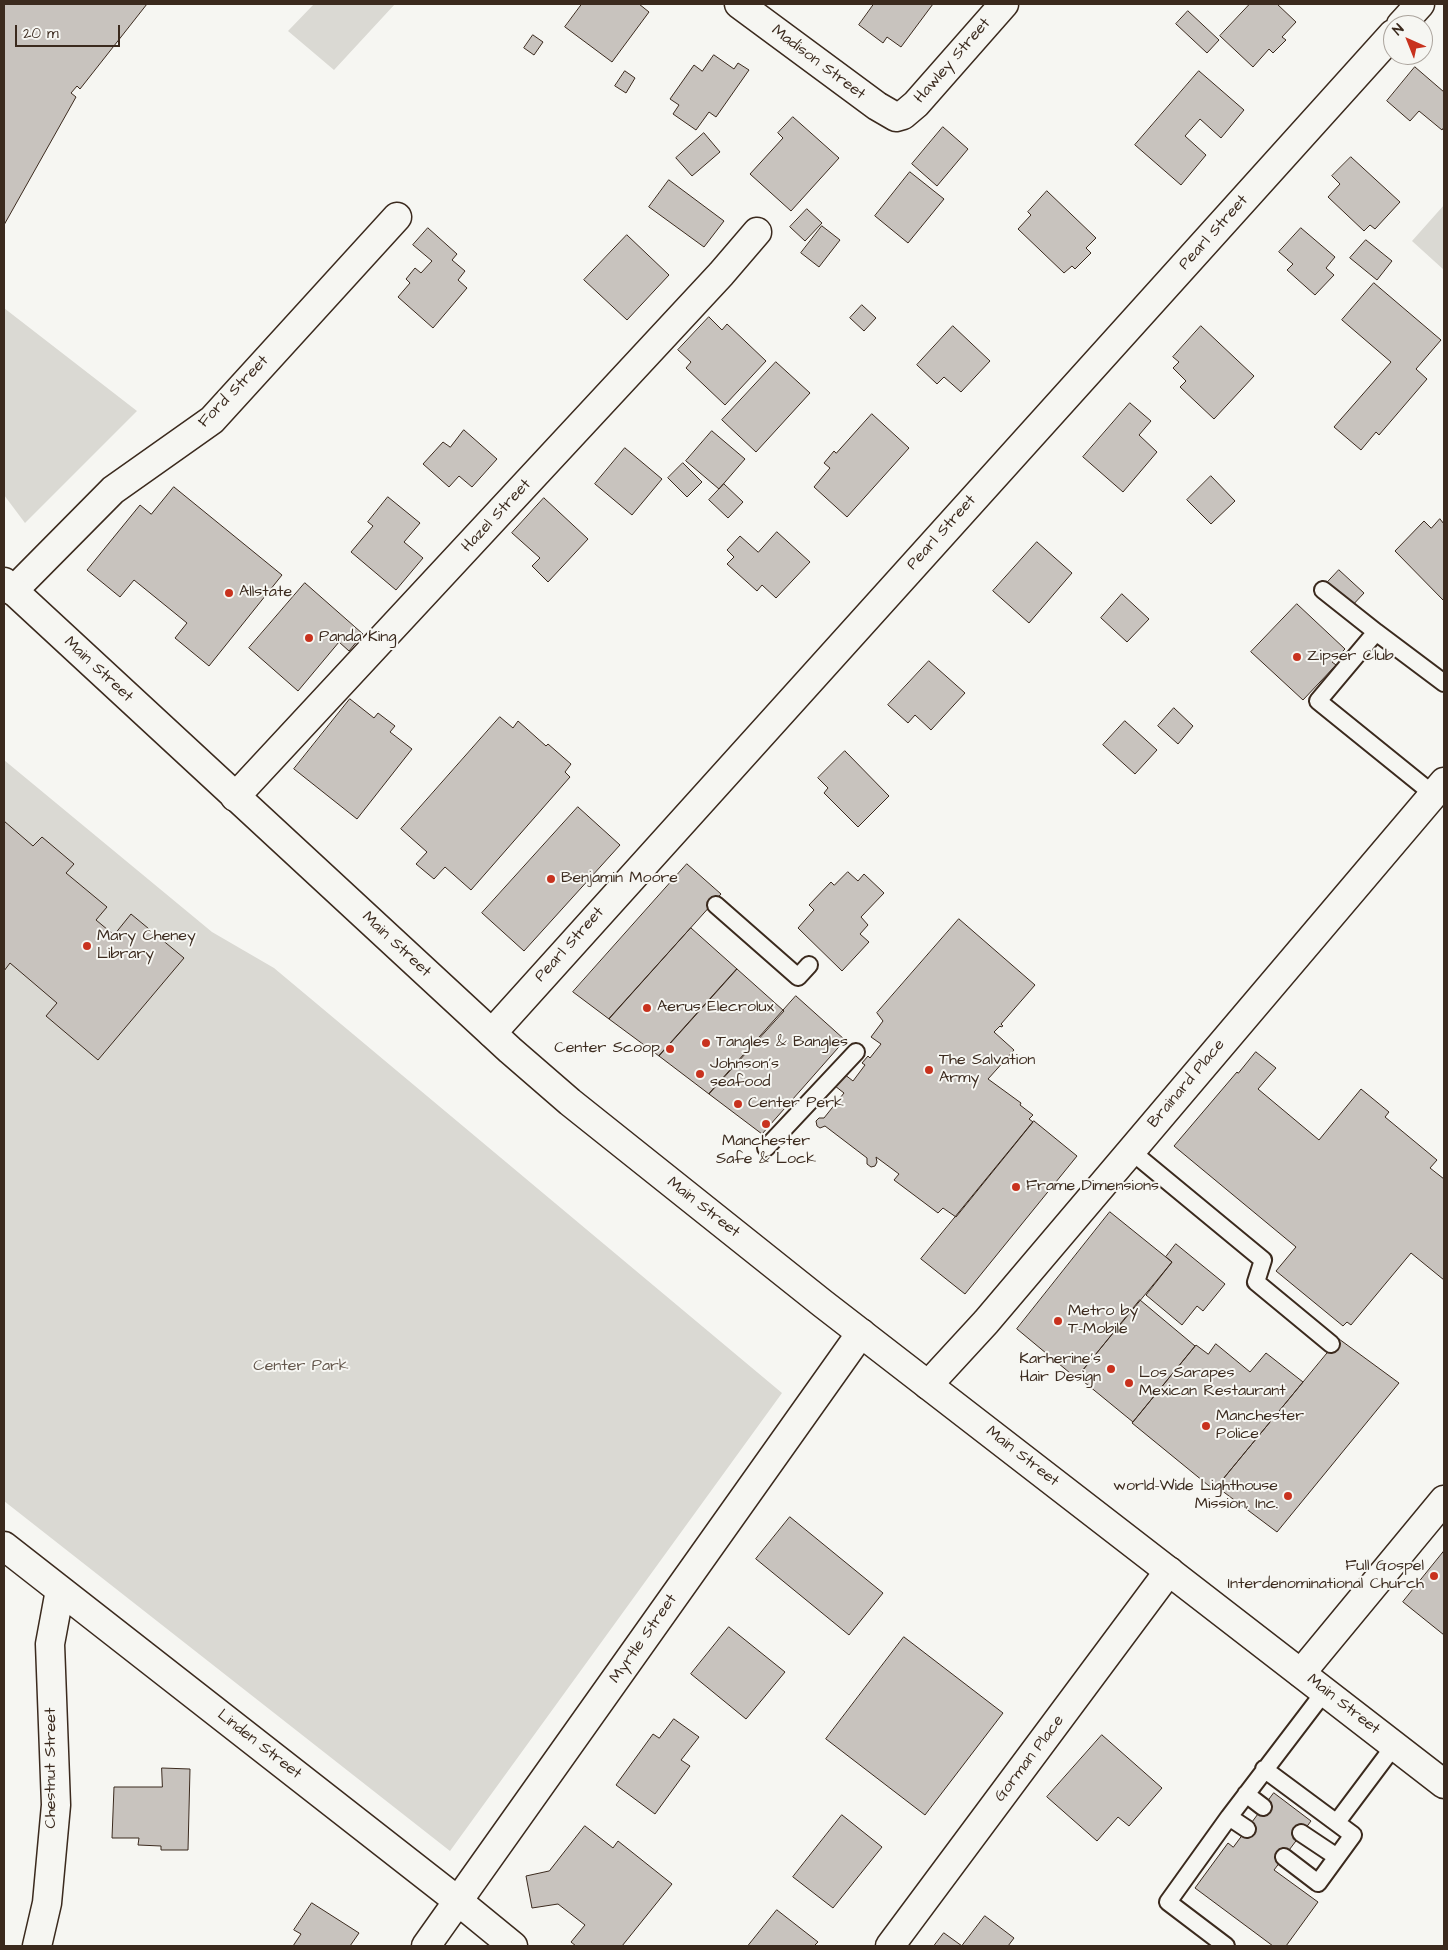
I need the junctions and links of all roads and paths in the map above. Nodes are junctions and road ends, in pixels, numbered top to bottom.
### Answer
1 (739, 4) edge
2 (1004, 4) edge
3 (1420, 4) edge
4 (1410, 15) edge
5 (1383, 45) edge
6 (900, 116) joint
7 (397, 217) dead end
8 (757, 232) dead end
9 (8, 587) edge
10 (1323, 590) dead end
11 (1376, 632) junction
12 (1444, 683) edge
13 (1439, 788) edge
14 (235, 797) junction
15 (716, 905) dead end
16 (809, 965) dead end
17 (492, 1033) junction
18 (856, 1052) dead end
19 (766, 1148) dead end
20 (1131, 1151) junction
21 (861, 1333) junction
22 (1331, 1344) dead end
23 (928, 1385) junction
24 (1444, 1500) edge
25 (4, 1546) edge
26 (1170, 1571) junction
27 (60, 1590) junction
28 (1301, 1672) junction
29 (1325, 1691) junction
30 (1394, 1746) junction
31 (1264, 1769) junction
32 (1444, 1784) edge
33 (1246, 1794) junction
34 (1264, 1807) dead end
35 (1229, 1816) junction
36 (1337, 1822) junction
37 (1247, 1829) dead end
38 (1301, 1833) dead end
39 (1284, 1857) dead end
40 (1337, 1857) junction
41 (458, 1901) junction
42 (38, 1946) edge
43 (426, 1946) edge
44 (513, 1946) edge
45 (890, 1946) edge
46 (1226, 1946) edge

1 - 6 street, Madison Street
2 - 6 street, Hawley Street
3 - 4 street
5 - 17 street, Pearl Street
7 - 9 street, Ford Street
8 - 14 street, Hazel Street
9 - 14 street, Main Street
10 - 11 lane
11 - 12 lane
11 - 13 lane
13 - 20 street, Brainard Place
14 - 17 street, Main Street
15 - 16 lane
17 - 21 street, Main Street
18 - 19 lane
20 - 22 lane
20 - 23 street, Brainard Place
21 - 23 street, Main Street
21 - 41 street, Myrtle Street
23 - 26 street, Main Street
24 - 28 street
25 - 27 street, Linden Street
26 - 28 street, Main Street
26 - 45 street, Gorman Place
27 - 41 street, Linden Street
27 - 42 street, Chestnut Street
28 - 29 street, Main Street
29 - 30 street, Main Street
29 - 31 lane
30 - 32 street, Main Street
30 - 36 lane
31 - 33 lane
31 - 36 lane
33 - 34 lane
33 - 35 lane
35 - 37 lane
35 - 46 lane
36 - 40 lane
38 - 40 lane
39 - 40 lane
41 - 43 street, Myrtle Street
41 - 44 street, Linden Street

